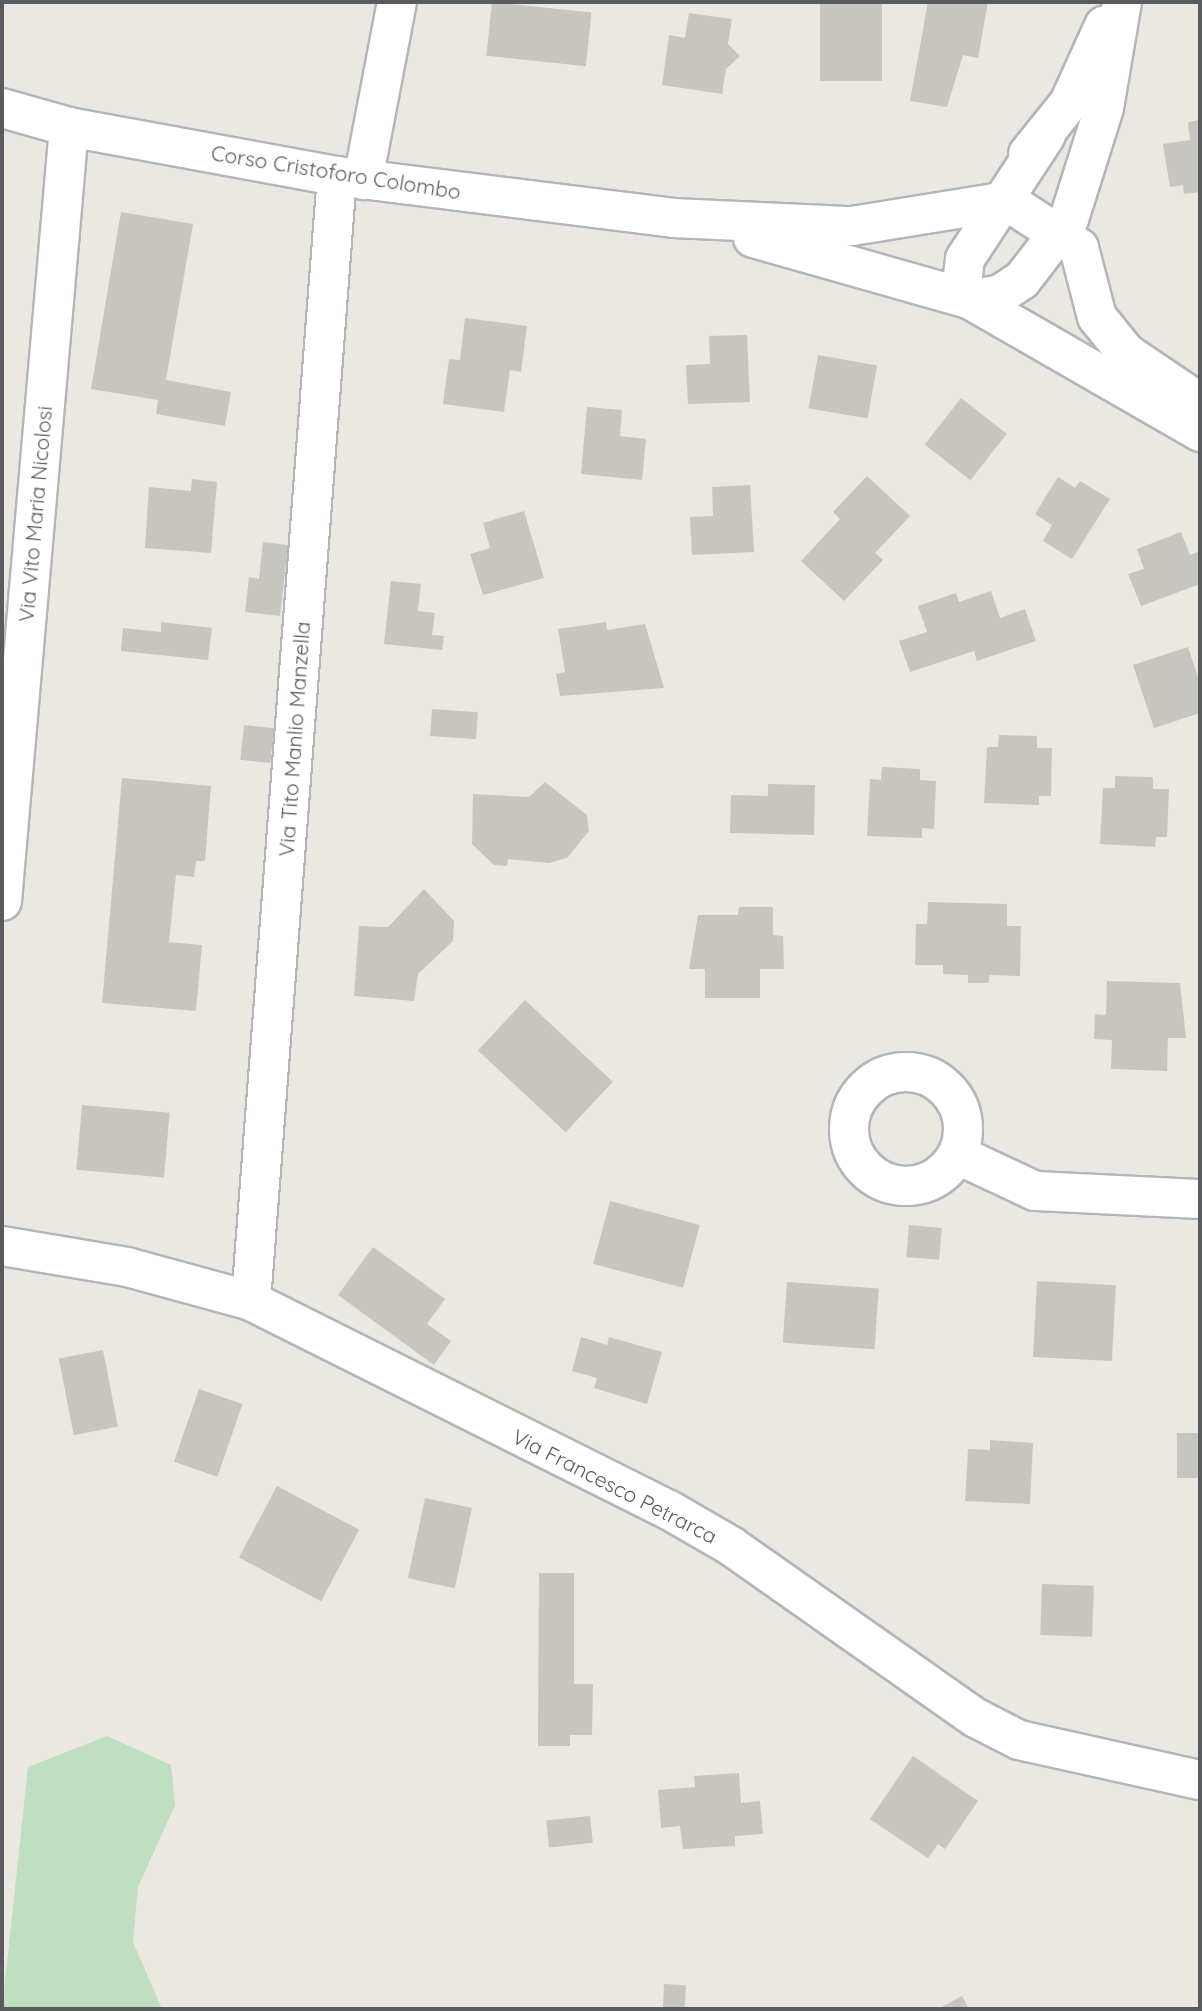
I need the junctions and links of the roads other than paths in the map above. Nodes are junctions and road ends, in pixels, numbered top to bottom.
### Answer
1 (397, 2) edge
2 (1115, 2) edge
3 (1122, 2) edge
4 (2, 108) edge
5 (69, 127) junction
6 (350, 178) junction
7 (990, 202) junction
8 (673, 218) junction
9 (1070, 241) junction
10 (969, 299) junction
11 (1200, 403) edge
12 (1200, 432) edge
13 (2, 901) edge
14 (958, 1155) dead end
15 (1200, 1199) edge
16 (2, 1246) edge
17 (251, 1301) junction
18 (1200, 1780) edge

1 - 6 street, Via Tito Manlio Manzella
2 - 7 street
3 - 9 street
4 - 5 street, Corso Cristoforo Colombo
5 - 6 street, Corso Cristoforo Colombo
5 - 13 street, Via Vito Maria Nicolosi
6 - 8 street, Corso Cristoforo Colombo
6 - 17 street, Via Tito Manlio Manzella
7 - 8 street
7 - 9 street
7 - 10 street
8 - 10 street
9 - 10 street
9 - 11 street
10 - 12 street
14 - 15 street
16 - 17 street, Via Francesco Petrarca
17 - 18 street, Via Francesco Petrarca

